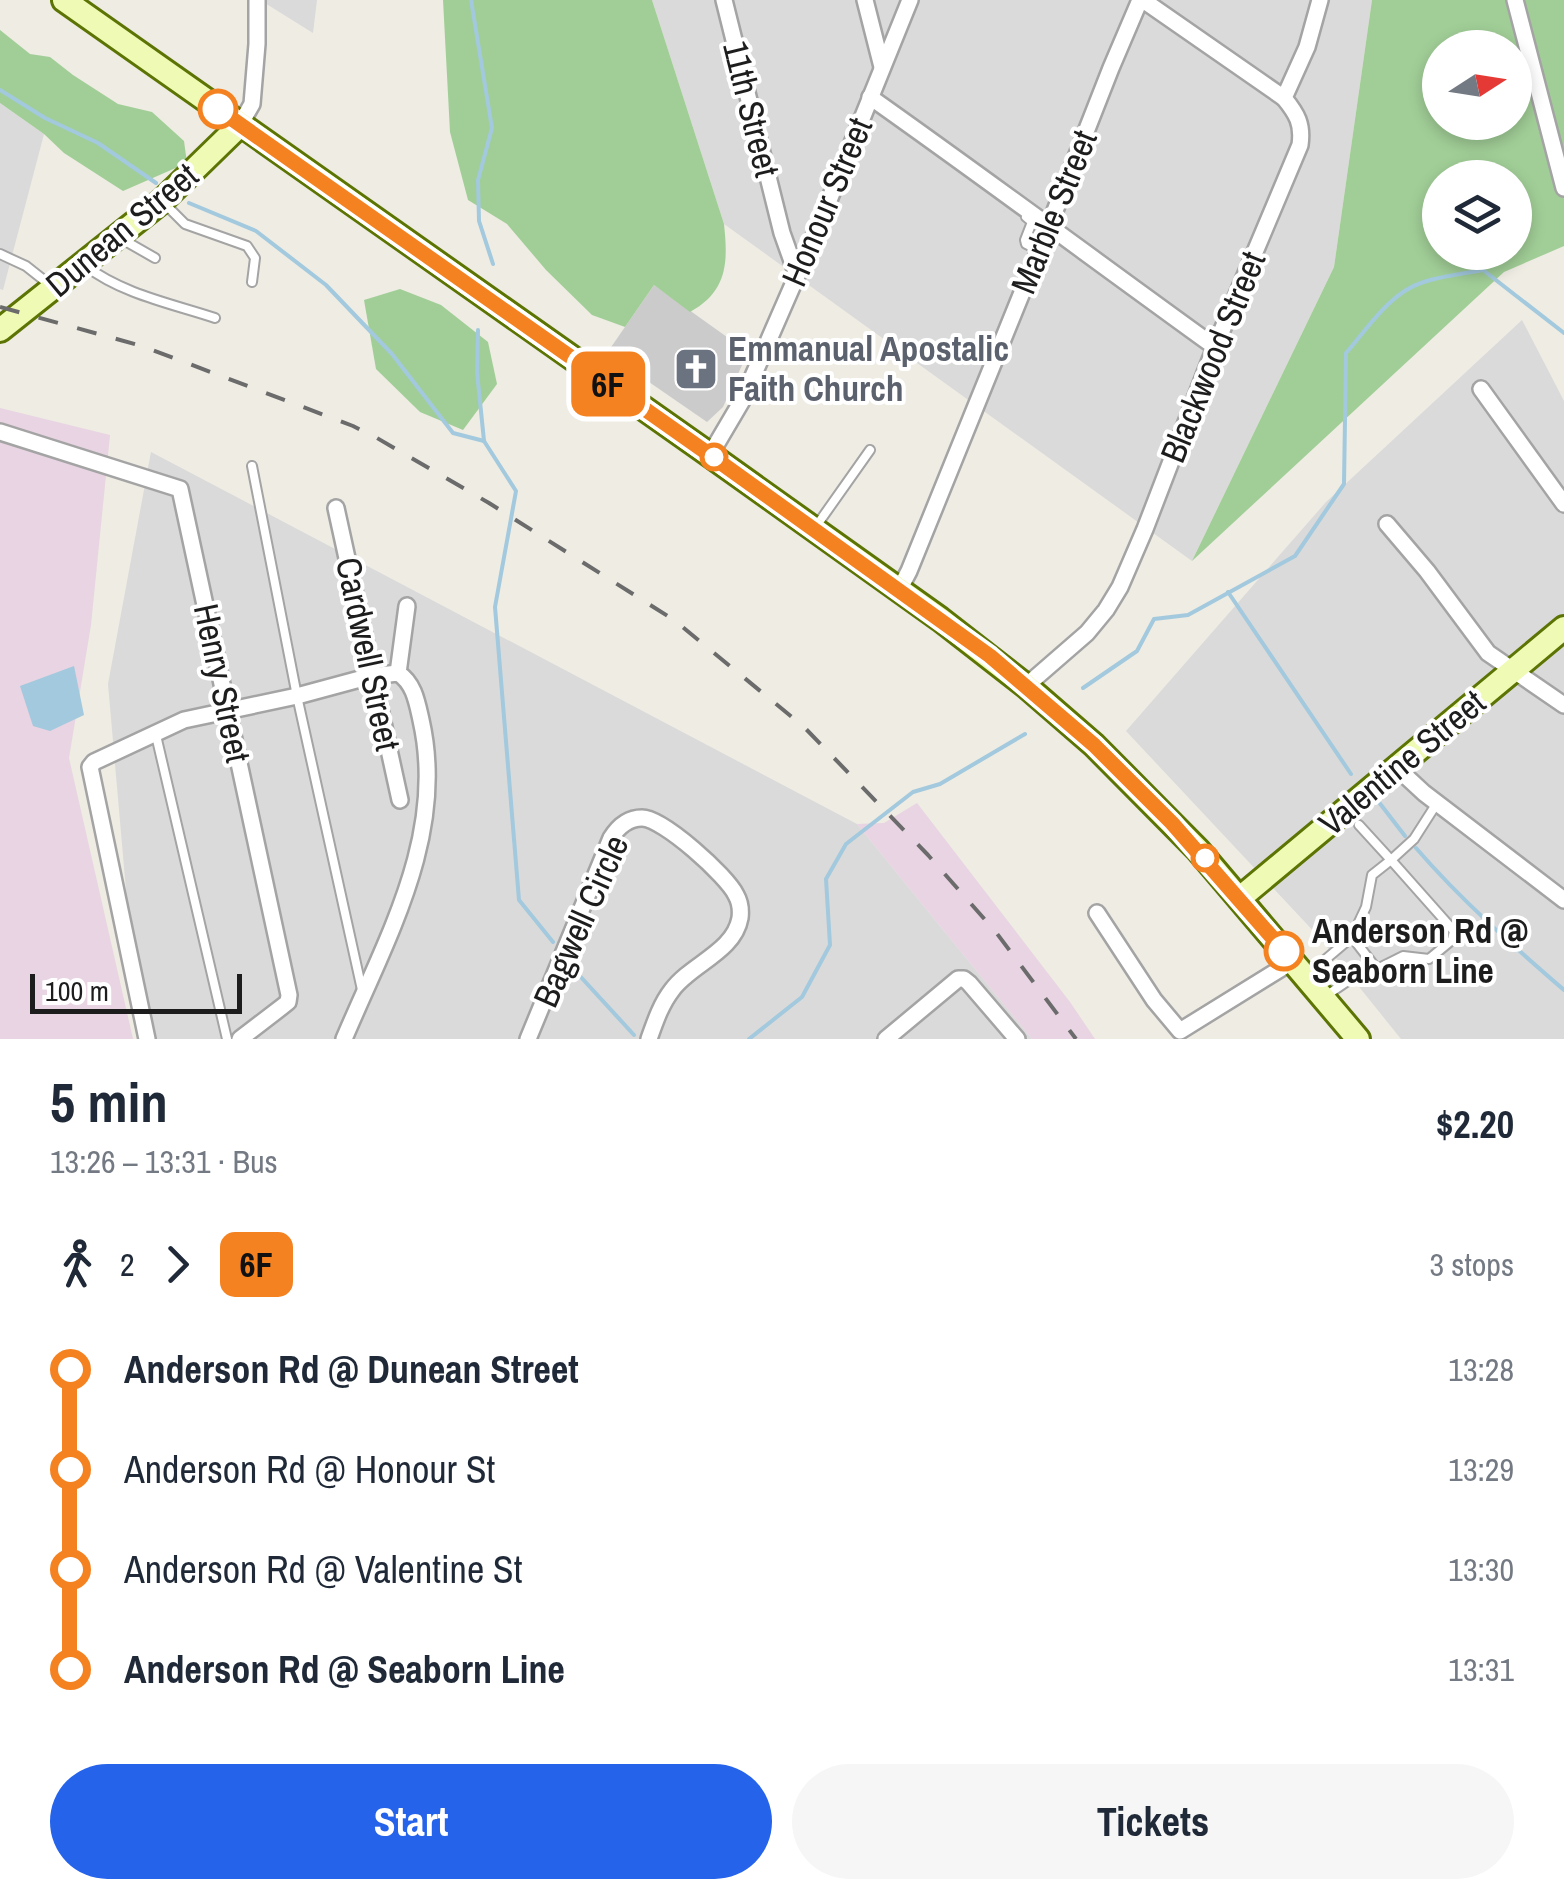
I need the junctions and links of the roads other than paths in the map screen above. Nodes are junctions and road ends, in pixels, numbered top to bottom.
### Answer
1 (64, 0) edge
2 (257, 0) edge
3 (724, 0) edge
4 (864, 0) edge
5 (910, 0) edge
6 (1141, 0) edge
7 (1320, 0) edge
8 (1515, 0) edge
9 (882, 67) junction
10 (870, 97) junction
11 (1284, 98) junction
12 (240, 125) junction
13 (1564, 188) edge
14 (162, 202) junction
15 (1034, 218) junction
16 (1049, 226) junction
17 (118, 237) junction
18 (1040, 251) junction
19 (0, 254) edge
20 (155, 258) dead end
21 (84, 264) junction
22 (797, 275) junction
23 (252, 282) dead end
24 (53, 288) junction
25 (216, 318) dead end
26 (0, 330) edge
27 (1215, 347) junction
28 (1480, 390) dead end
29 (0, 432) edge
30 (870, 450) dead end
31 (710, 455) junction
32 (252, 466) dead end
33 (1564, 504) edge
34 (336, 508) dead end
35 (1387, 524) dead end
36 (814, 529) junction
37 (899, 590) junction
38 (406, 606) dead end
39 (1564, 628) edge
40 (1514, 670) junction
41 (398, 673) junction
42 (371, 676) junction
43 (1026, 686) junction
44 (297, 696) junction
45 (1564, 705) edge
46 (228, 710) junction
47 (155, 732) junction
48 (1397, 768) junction
49 (400, 800) dead end
50 (1437, 803) junction
51 (1358, 825) dead end
52 (1391, 860) junction
53 (1240, 898) junction
54 (1564, 900) edge
55 (1098, 913) dead end
56 (1352, 937) junction
57 (1299, 968) junction
58 (1376, 968) junction
59 (363, 994) junction
60 (1324, 998) junction
61 (1183, 1035) edge
62 (147, 1039) edge
63 (227, 1039) edge
64 (240, 1039) edge
65 (344, 1039) edge
66 (528, 1039) edge
67 (648, 1039) edge
68 (886, 1039) edge
69 (1018, 1039) edge
70 (1358, 1039) edge

1 - 12 main road
2 - 12 street
3 - 22 street, 11th Street
4 - 9 street
5 - 9 street, Honour Street
6 - 11 street
6 - 16 street, Marble Street
7 - 11 street
8 - 13 street
9 - 10 street, Honour Street
10 - 15 street
10 - 22 street, Honour Street
11 - 27 street, Blackwood Street
12 - 14 main road, Dunean Street
12 - 31 main road
14 - 17 main road, Dunean Street
14 - 23 lane
15 - 16 street
15 - 18 lane
16 - 18 street, Marble Street
16 - 27 street
17 - 20 lane
17 - 21 main road, Dunean Street
18 - 37 street, Marble Street
19 - 24 lane
21 - 24 main road, Dunean Street
21 - 25 lane
22 - 31 street, Honour Street
24 - 26 main road, Dunean Street
27 - 43 street, Blackwood Street
28 - 33 street
29 - 46 street, Henry Street
30 - 36 lane
31 - 36 main road
32 - 44 lane
34 - 42 street, Cardwell Street
35 - 40 street
36 - 37 main road
37 - 43 main road
38 - 41 street
39 - 40 main road, Valentine Street
40 - 45 street
40 - 48 main road, Valentine Street
41 - 42 street
41 - 59 street
42 - 44 street
42 - 49 street, Cardwell Street
43 - 53 main road
44 - 46 street
44 - 59 lane
46 - 47 street
46 - 64 street, Henry Street
47 - 62 street
47 - 63 lane
48 - 50 street
48 - 53 main road, Valentine Street
50 - 52 lane
50 - 54 street
51 - 52 lane
52 - 56 lane
52 - 58 lane
53 - 57 main road
55 - 61 street
56 - 57 lane
56 - 58 lane
57 - 60 main road
57 - 61 street
58 - 60 lane
59 - 65 street
60 - 70 main road
66 - 67 street, Bagwell Circle
68 - 69 street

